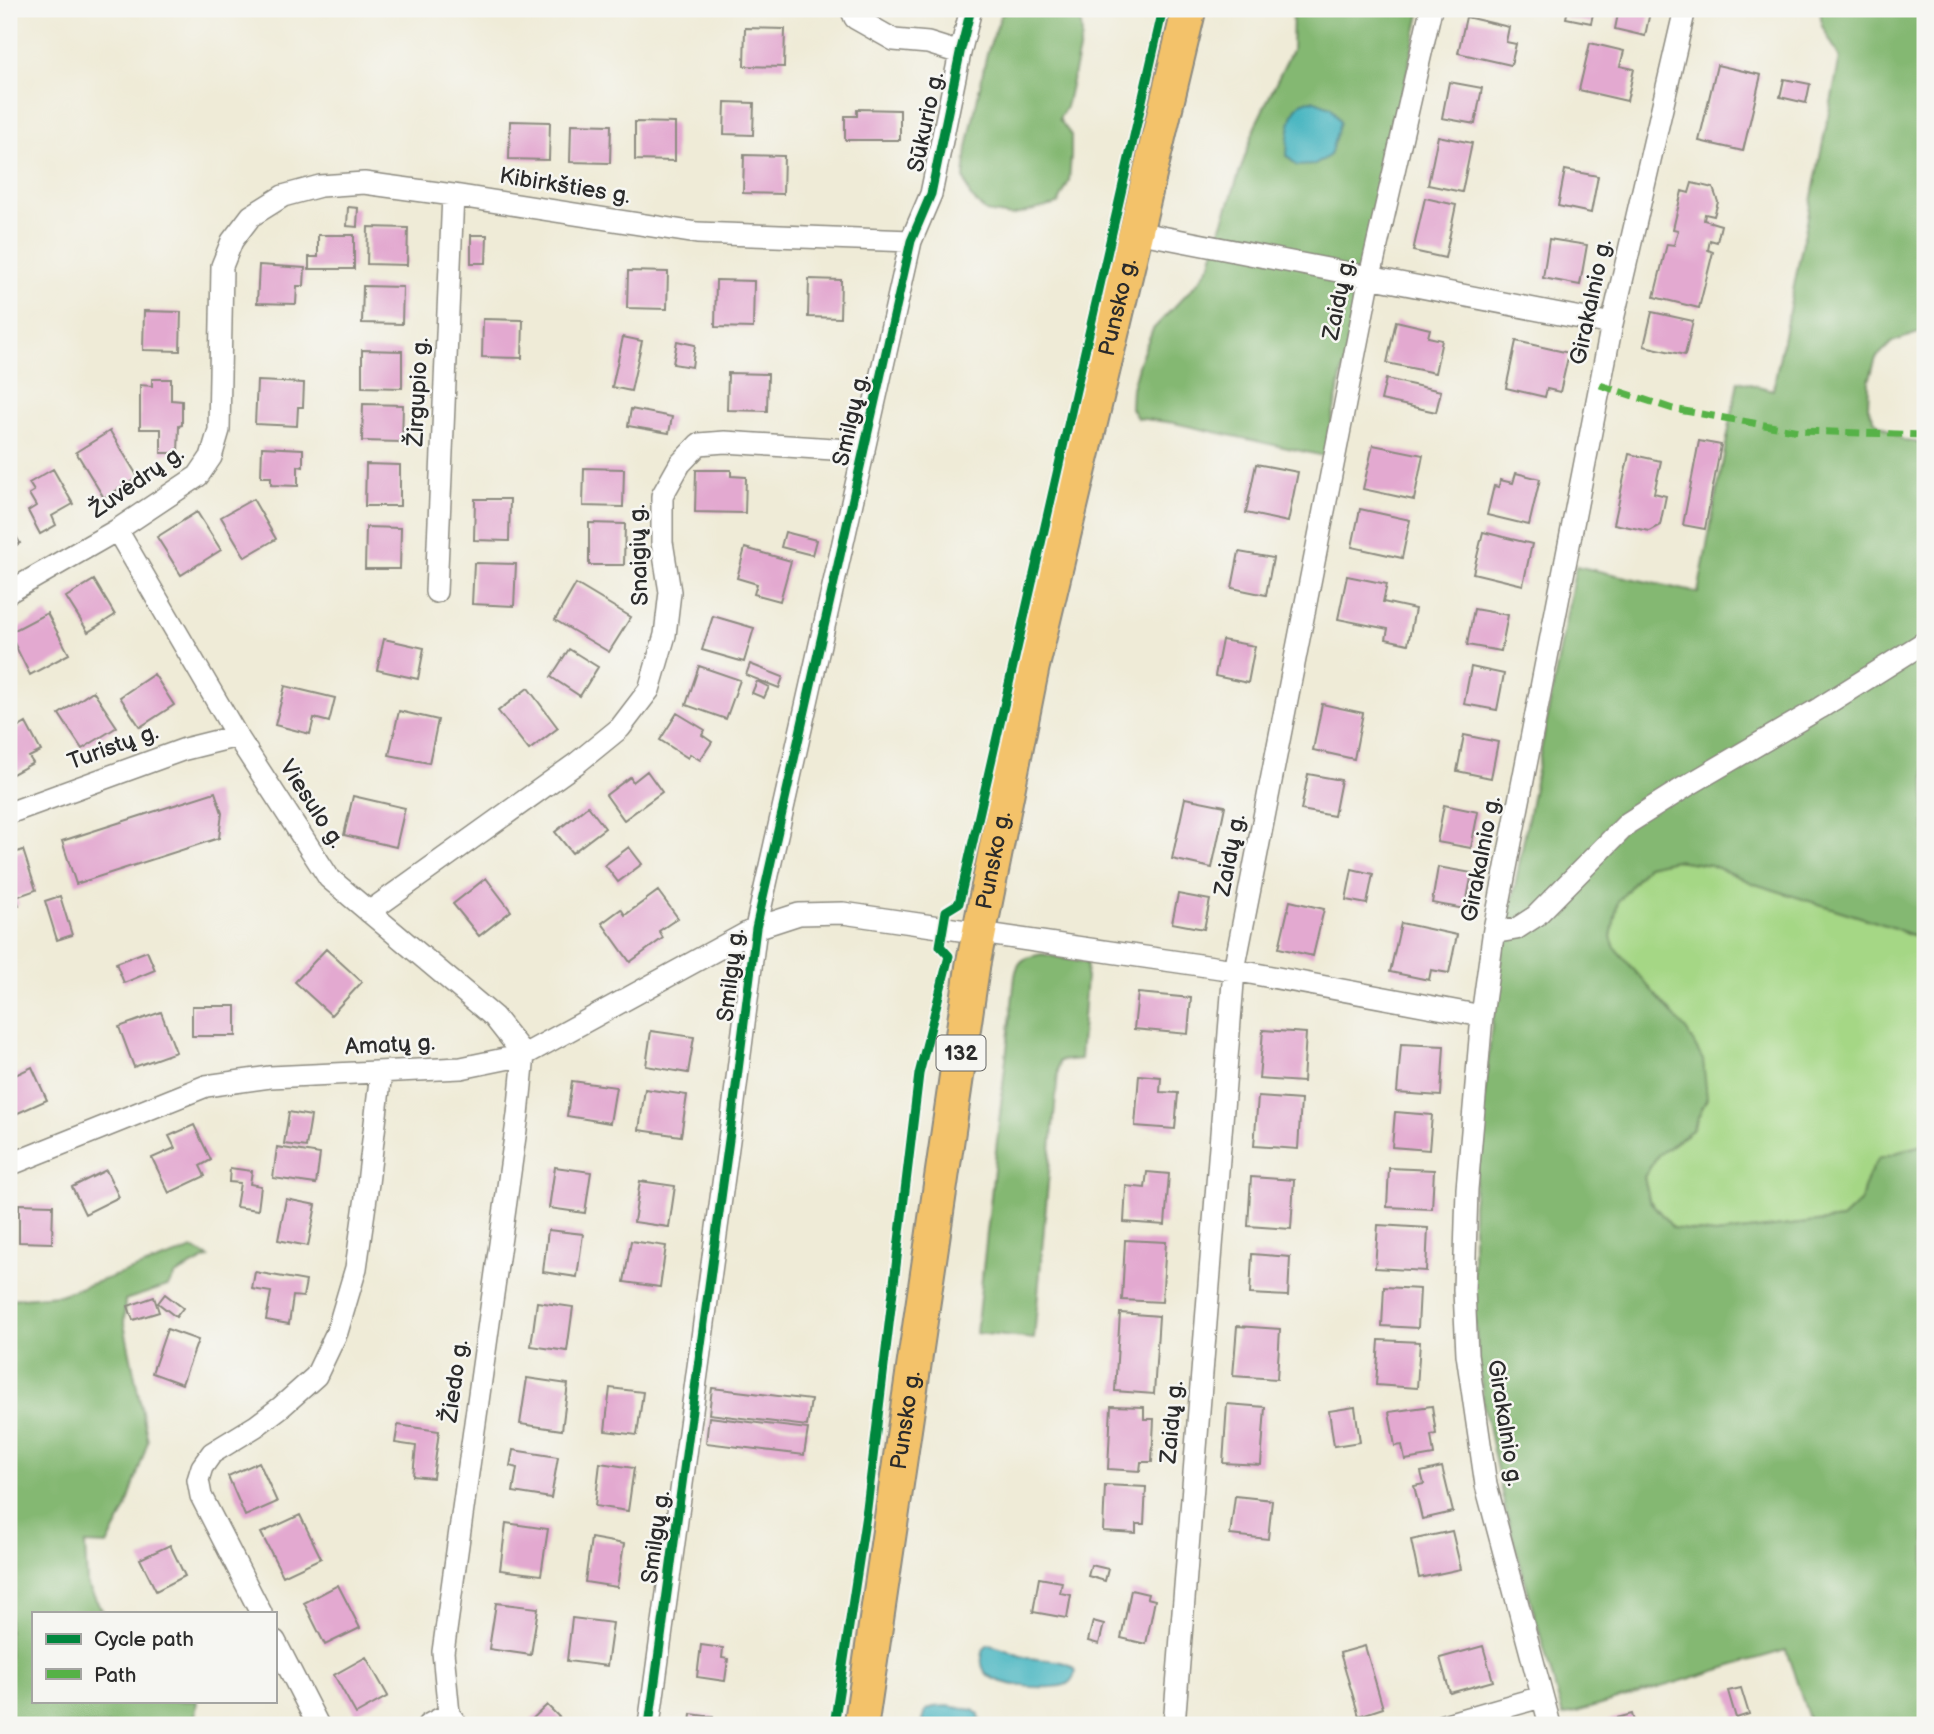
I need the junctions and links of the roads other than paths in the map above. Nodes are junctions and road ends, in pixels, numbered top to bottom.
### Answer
1 (851, 9) edge
2 (971, 9) edge
3 (1189, 9) edge
4 (1431, 9) edge
5 (1685, 9) edge
6 (960, 53) junction
7 (453, 195) junction
8 (1136, 232) junction
9 (232, 241) joint
10 (911, 241) junction
11 (1370, 276) junction
12 (1612, 324) junction
13 (864, 451) junction
14 (117, 530) junction
15 (9, 592) edge
16 (436, 592) dead end
17 (1925, 642) edge
18 (237, 736) junction
19 (9, 813) edge
20 (369, 912) junction
21 (756, 928) junction
22 (1494, 929) junction
23 (979, 934) junction
24 (1234, 970) junction
25 (1482, 1016) junction
26 (524, 1055) junction
27 (381, 1072) junction
28 (9, 1163) edge
29 (260, 1612) edge
30 (276, 1643) edge
31 (1541, 1697) junction
32 (453, 1720) edge
33 (318, 1725) edge
34 (428, 1725) edge
35 (649, 1725) edge
36 (861, 1725) edge
37 (1174, 1725) edge
38 (1443, 1725) edge
39 (1550, 1725) edge

1 - 6 street
2 - 6 street, Sūkurio g.
3 - 8 main road, Punsko g. / 132
4 - 11 street, Zaidų g.
5 - 12 street, Girakalnio g.
6 - 10 street, Sūkurio g.
7 - 9 street, Kibirkšties g.
7 - 10 street, Kibirkšties g.
7 - 16 street, Žirgupio g.
8 - 11 street
8 - 23 main road, Punsko g. / 132
9 - 14 street, Žuvėdrų g.
10 - 13 street, Smilgų g.
11 - 12 street
11 - 24 street, Zaidų g.
12 - 22 street, Girakalnio g.
13 - 20 street, Snaigių g.
13 - 21 street, Smilgų g.
14 - 15 street, Žuvėdrų g.
14 - 18 street, Viesulo g.
17 - 22 street
18 - 19 street, Turistų g.
18 - 20 street, Viesulo g.
20 - 26 street, Viesulo g.
21 - 23 street, Amatų g.
21 - 26 street, Amatų g.
21 - 35 street, Smilgų g.
22 - 25 street, Girakalnio g.
23 - 24 street, Amatų g.
23 - 36 main road, Punsko g. / 132
24 - 25 street, Amatų g.
24 - 37 street, Zaidų g.
25 - 31 street, Girakalnio g.
26 - 27 street, Amatų g.
26 - 32 street, Žiedo g.
27 - 28 street, Amatų g.
27 - 29 street
30 - 33 street
31 - 38 street
31 - 39 street, Girakalnio g.
32 - 34 street, Žiedo g.

